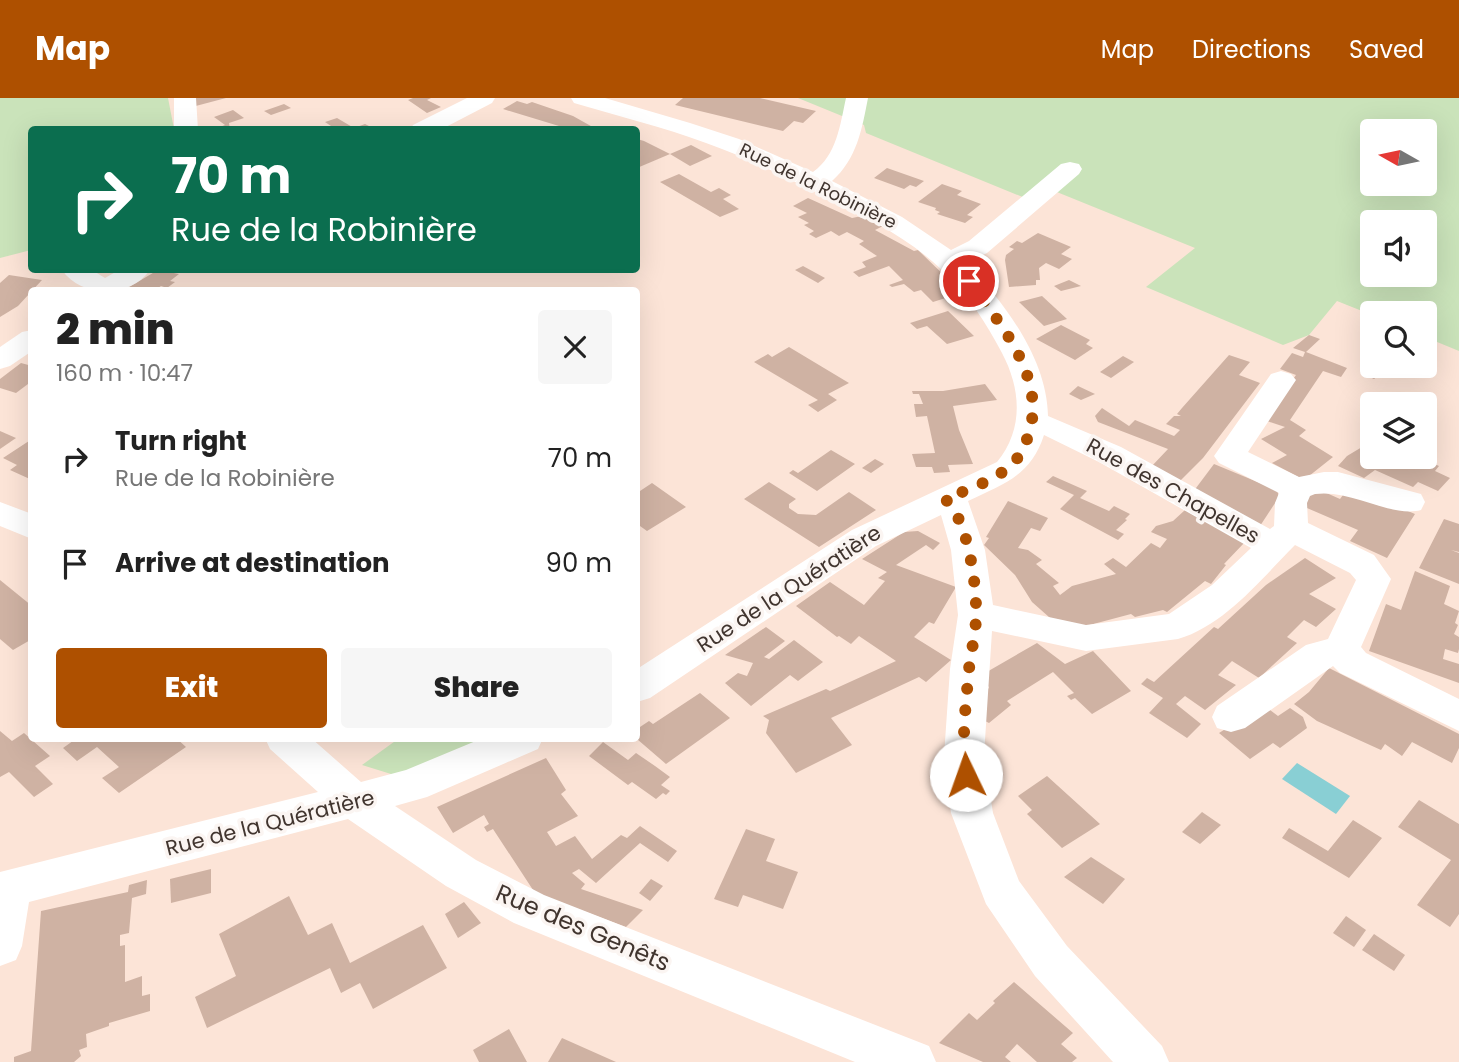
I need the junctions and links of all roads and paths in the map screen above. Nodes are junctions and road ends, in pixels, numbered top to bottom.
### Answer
1 (185, 98) edge
2 (484, 98) edge
3 (582, 98) edge
4 (857, 98) edge
5 (186, 126) edge
6 (429, 126) edge
7 (1070, 169) dead end
8 (813, 182) junction
9 (948, 261) junction
10 (79, 273) edge
11 (132, 273) edge
12 (100, 287) edge
13 (109, 287) edge
14 (28, 341) edge
15 (0, 360) edge
16 (1281, 380) dead end
17 (1033, 421) junction
18 (1297, 489) junction
19 (945, 499) junction
20 (1409, 502) dead end
21 (0, 513) edge
22 (28, 526) edge
23 (1282, 537) junction
24 (976, 615) junction
25 (1341, 650) junction
26 (640, 686) edge
27 (1459, 716) edge
28 (1231, 717) dead end
29 (288, 742) edge
30 (515, 742) edge
31 (356, 802) junction
32 (5, 890) edge
33 (0, 946) edge
34 (912, 1062) edge
35 (1145, 1062) edge

1 - 5 street
2 - 6 street
3 - 8 street, Rue de la Robinière
4 - 8 street
7 - 9 street
8 - 9 street, Rue de la Robinière
9 - 17 street, Rue de la Robinière
10 - 12 street
11 - 13 street
14 - 15 street
16 - 18 street
17 - 19 street, Rue de la Robinière
17 - 23 street, Rue des Chapelles
18 - 20 street
18 - 23 street, Rue des Chapelles
19 - 24 street
19 - 26 street, Rue de la Quératière
21 - 22 street
23 - 24 street, Rue des Chapelles
23 - 25 street, Rue des Chapelles
24 - 35 street
25 - 27 street
25 - 28 street
29 - 31 street, Rue des Genêts
30 - 31 street, Rue de la Quératière
31 - 32 street, Rue de la Quératière
31 - 34 street, Rue des Genêts
32 - 33 street, Rue de la Quératière

